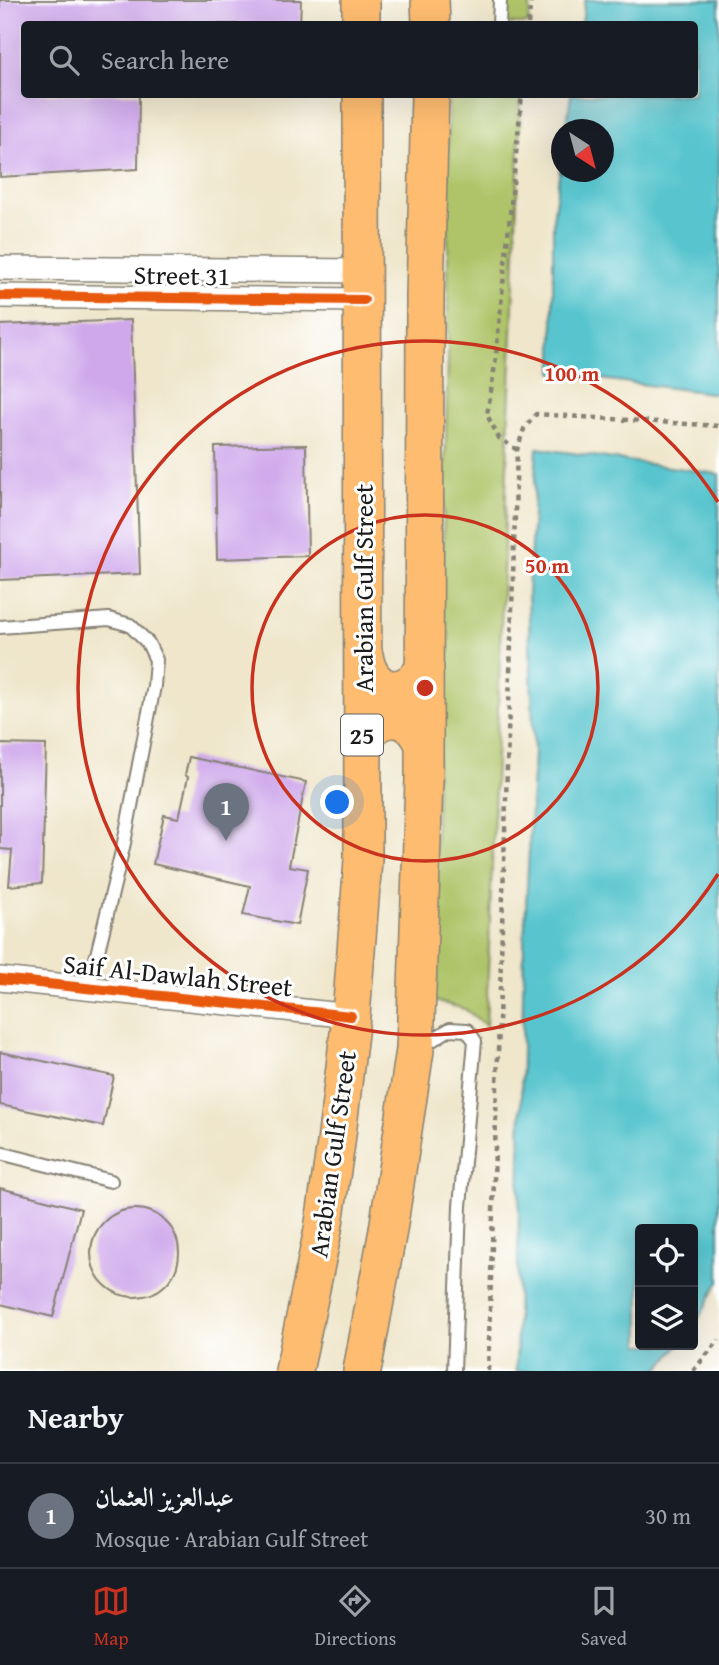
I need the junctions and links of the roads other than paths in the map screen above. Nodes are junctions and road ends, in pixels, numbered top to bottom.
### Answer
1 (360, 0) edge
2 (500, 0) edge
3 (361, 21) edge
4 (499, 21) edge
5 (362, 98) edge
6 (430, 98) edge
7 (0, 268) edge
8 (113, 269) junction
9 (363, 285) junction
10 (0, 296) edge
11 (113, 297) junction
12 (0, 627) edge
13 (364, 655) junction
14 (425, 668) junction
15 (362, 740) junction
16 (424, 745) junction
17 (0, 979) edge
18 (89, 988) junction
19 (351, 1016) junction
20 (415, 1050) junction
21 (0, 1153) edge
22 (111, 1181) dead end
23 (294, 1371) edge
24 (362, 1371) edge
25 (454, 1371) edge

1 - 3 main road
2 - 4 lane
5 - 9 main road, Arabian Gulf Street / 25
6 - 14 main road
7 - 8 street, Street 31
8 - 9 street, Street 31
8 - 11 street
9 - 11 street, Street 31
9 - 13 main road, Arabian Gulf Street / 25
10 - 11 street, Street 31
12 - 18 lane
13 - 14 main road
13 - 15 main road, Arabian Gulf Street / 25
14 - 16 main road
15 - 16 main road
15 - 19 main road, Arabian Gulf Street / 25
16 - 20 main road
17 - 18 street, Saif Al-Dawlah Street
18 - 19 street, Saif Al-Dawlah Street
19 - 23 main road, Arabian Gulf Street / 25
20 - 24 main road
20 - 25 lane
21 - 22 lane

